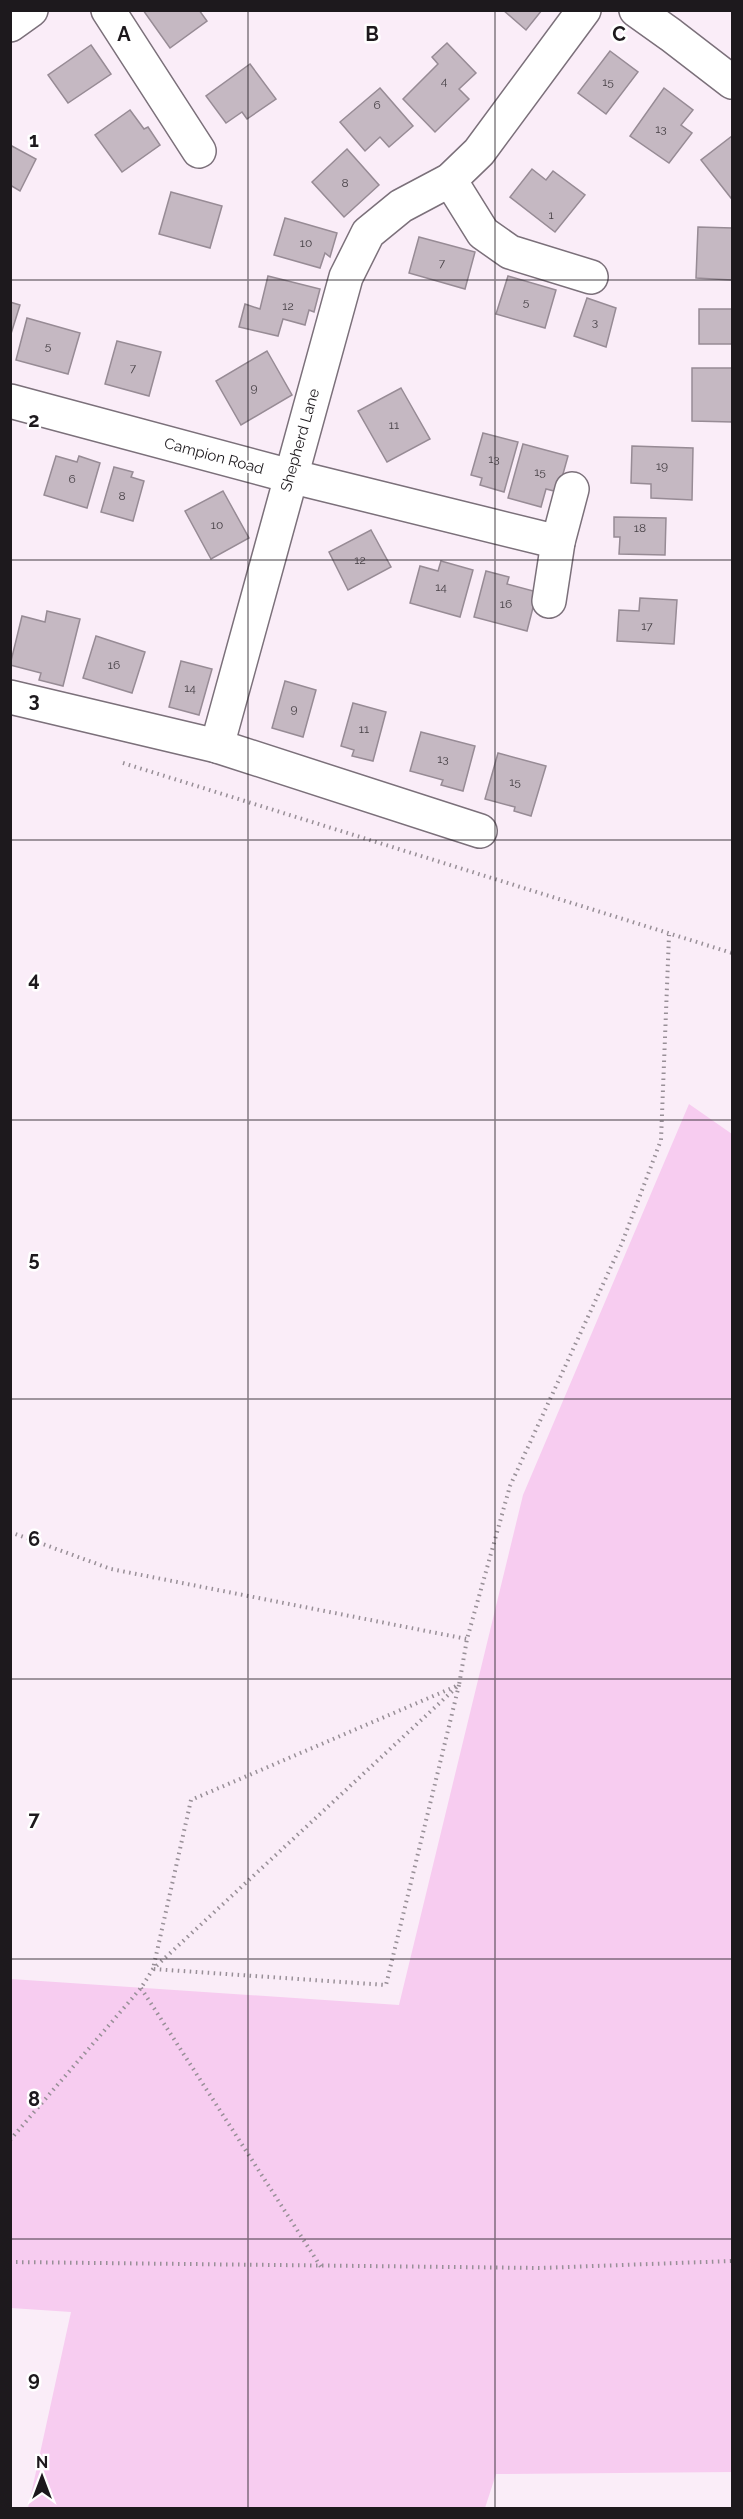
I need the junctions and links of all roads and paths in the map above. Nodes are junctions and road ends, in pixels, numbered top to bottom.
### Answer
1 (31, 10) edge
2 (108, 10) edge
3 (584, 10) edge
4 (636, 10) edge
5 (10, 25) edge
6 (732, 82) edge
7 (200, 151) dead end
8 (450, 180) junction
9 (591, 277) dead end
10 (10, 401) edge
11 (290, 476) junction
12 (572, 489) dead end
13 (558, 542) junction
14 (549, 601) dead end
15 (10, 697) edge
16 (217, 746) junction
17 (118, 761) dead end
18 (480, 831) dead end
19 (669, 935) junction
20 (732, 954) edge
21 (10, 1532) edge
22 (467, 1639) junction
23 (459, 1685) junction
24 (153, 1969) junction
25 (141, 1988) junction
26 (10, 2140) edge
27 (732, 2261) edge
28 (10, 2262) edge
29 (322, 2267) junction

1 - 5 street
2 - 7 street
3 - 8 street, Shepherd Lane
4 - 6 street
8 - 9 street
8 - 11 street, Shepherd Lane
10 - 11 street, Campion Road
11 - 13 street, Campion Road
11 - 16 street, Shepherd Lane
12 - 13 street
13 - 14 street
15 - 16 street
16 - 18 street
17 - 19 path
19 - 20 path
19 - 22 path
21 - 22 path
22 - 23 path
23 - 24 path
23 - 24 path
23 - 24 path
24 - 25 path
25 - 26 path
25 - 29 path
27 - 29 path
28 - 29 path

